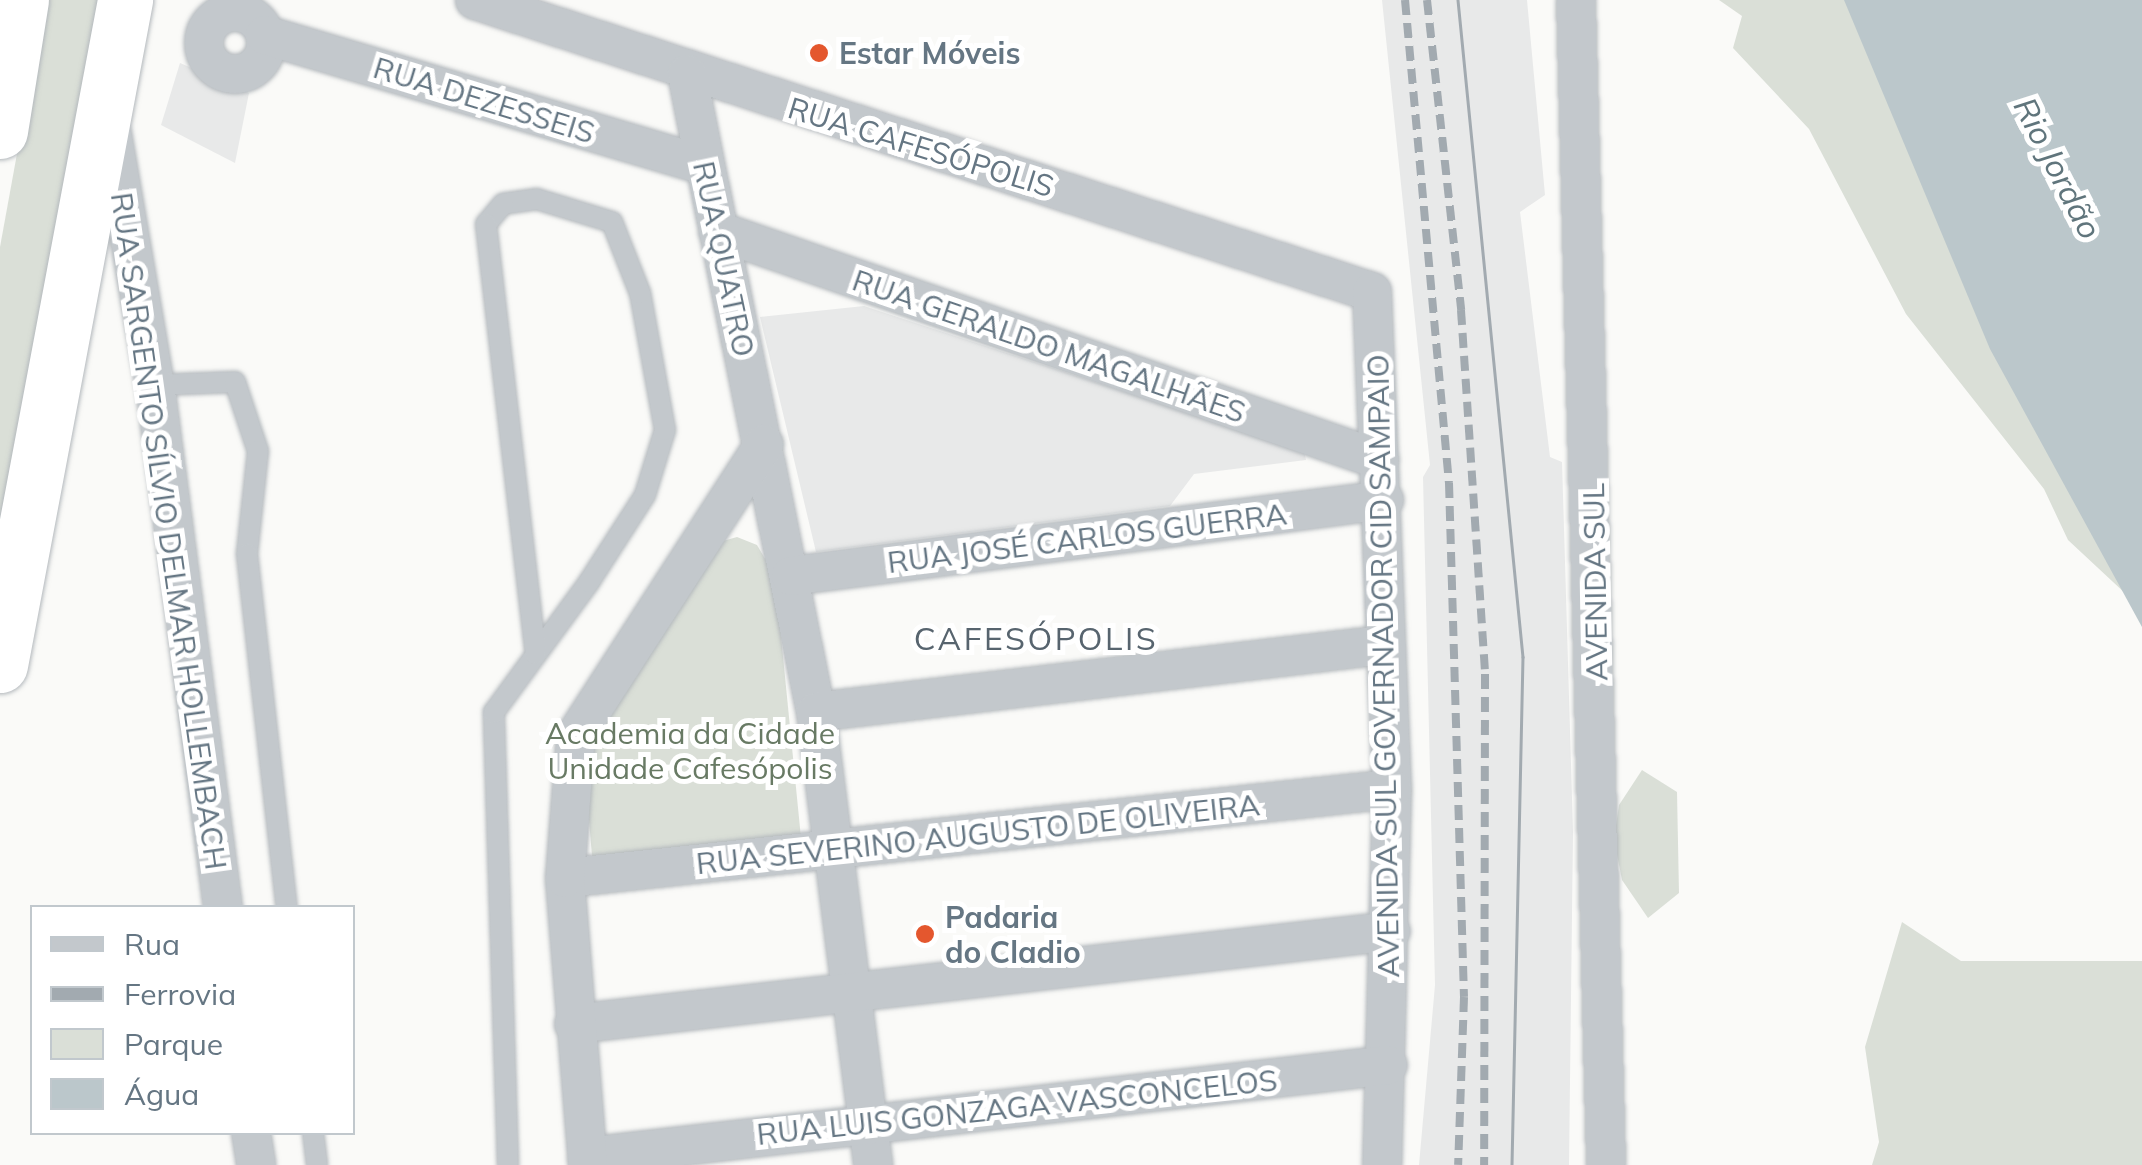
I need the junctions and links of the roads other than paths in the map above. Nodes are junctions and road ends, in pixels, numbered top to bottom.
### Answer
1 (21, 0) edge
2 (124, 0) edge
3 (475, 0) edge
4 (1576, 0) edge
5 (265, 34) dead end
6 (687, 74) junction
7 (105, 96) junction
8 (0, 131) edge
9 (703, 165) junction
10 (718, 231) junction
11 (1369, 288) joint
12 (155, 385) junction
13 (764, 444) junction
14 (1380, 460) junction
15 (1384, 500) junction
16 (791, 576) junction
17 (1382, 645) junction
18 (536, 653) junction
19 (0, 665) edge
20 (816, 712) junction
21 (1392, 790) junction
22 (836, 850) junction
23 (565, 878) junction
24 (222, 905) edge
25 (287, 905) edge
26 (1391, 931) junction
27 (854, 992) junction
28 (574, 1024) junction
29 (1388, 1066) junction
30 (870, 1123) junction
31 (252, 1135) edge
32 (313, 1135) edge
33 (588, 1161) edge
34 (256, 1165) edge
35 (316, 1165) edge
36 (508, 1165) edge
37 (873, 1165) edge
38 (1382, 1165) edge
39 (1606, 1165) edge

1 - 8 highway
2 - 7 highway
3 - 6 street, RUA CAFESÓPOLIS
4 - 39 street, AVENIDA SUL
5 - 9 street, RUA DEZESSEIS
6 - 9 street, RUA QUATRO
6 - 11 street, RUA CAFESÓPOLIS
7 - 12 street, RUA SARGENTO SÍLVIO DELMAR HOLLEMBACH
7 - 19 highway
9 - 10 street, RUA QUATRO
10 - 13 street, RUA QUATRO
10 - 14 street, RUA GERALDO MAGALHÃES
11 - 14 street, AVENIDA SUL GOVERNADOR CID SAMPAIO
12 - 24 street, RUA SARGENTO SÍLVIO DELMAR HOLLEMBACH
12 - 25 lane
13 - 16 street, RUA QUATRO
13 - 23 street
14 - 15 street, AVENIDA SUL GOVERNADOR CID SAMPAIO
15 - 16 street, RUA JOSÉ CARLOS GUERRA
15 - 17 street, AVENIDA SUL GOVERNADOR CID SAMPAIO
16 - 20 street, RUA QUATRO
17 - 20 street
17 - 21 street, AVENIDA SUL GOVERNADOR CID SAMPAIO
18 - 18 lane
18 - 36 lane
20 - 22 street, RUA QUATRO
21 - 22 street, RUA SEVERINO AUGUSTO DE OLIVEIRA
21 - 26 street, AVENIDA SUL GOVERNADOR CID SAMPAIO
22 - 23 street, RUA SEVERINO AUGUSTO DE OLIVEIRA
22 - 27 street, RUA QUATRO
23 - 28 street
26 - 27 street
26 - 29 street, AVENIDA SUL GOVERNADOR CID SAMPAIO
27 - 28 street
27 - 30 street, RUA QUATRO
28 - 33 street
29 - 30 street, RUA LUIS GONZAGA VASCONCELOS
29 - 38 street, AVENIDA SUL GOVERNADOR CID SAMPAIO
30 - 33 street, RUA LUIS GONZAGA VASCONCELOS
30 - 37 street, RUA QUATRO
31 - 34 street
32 - 35 lane

